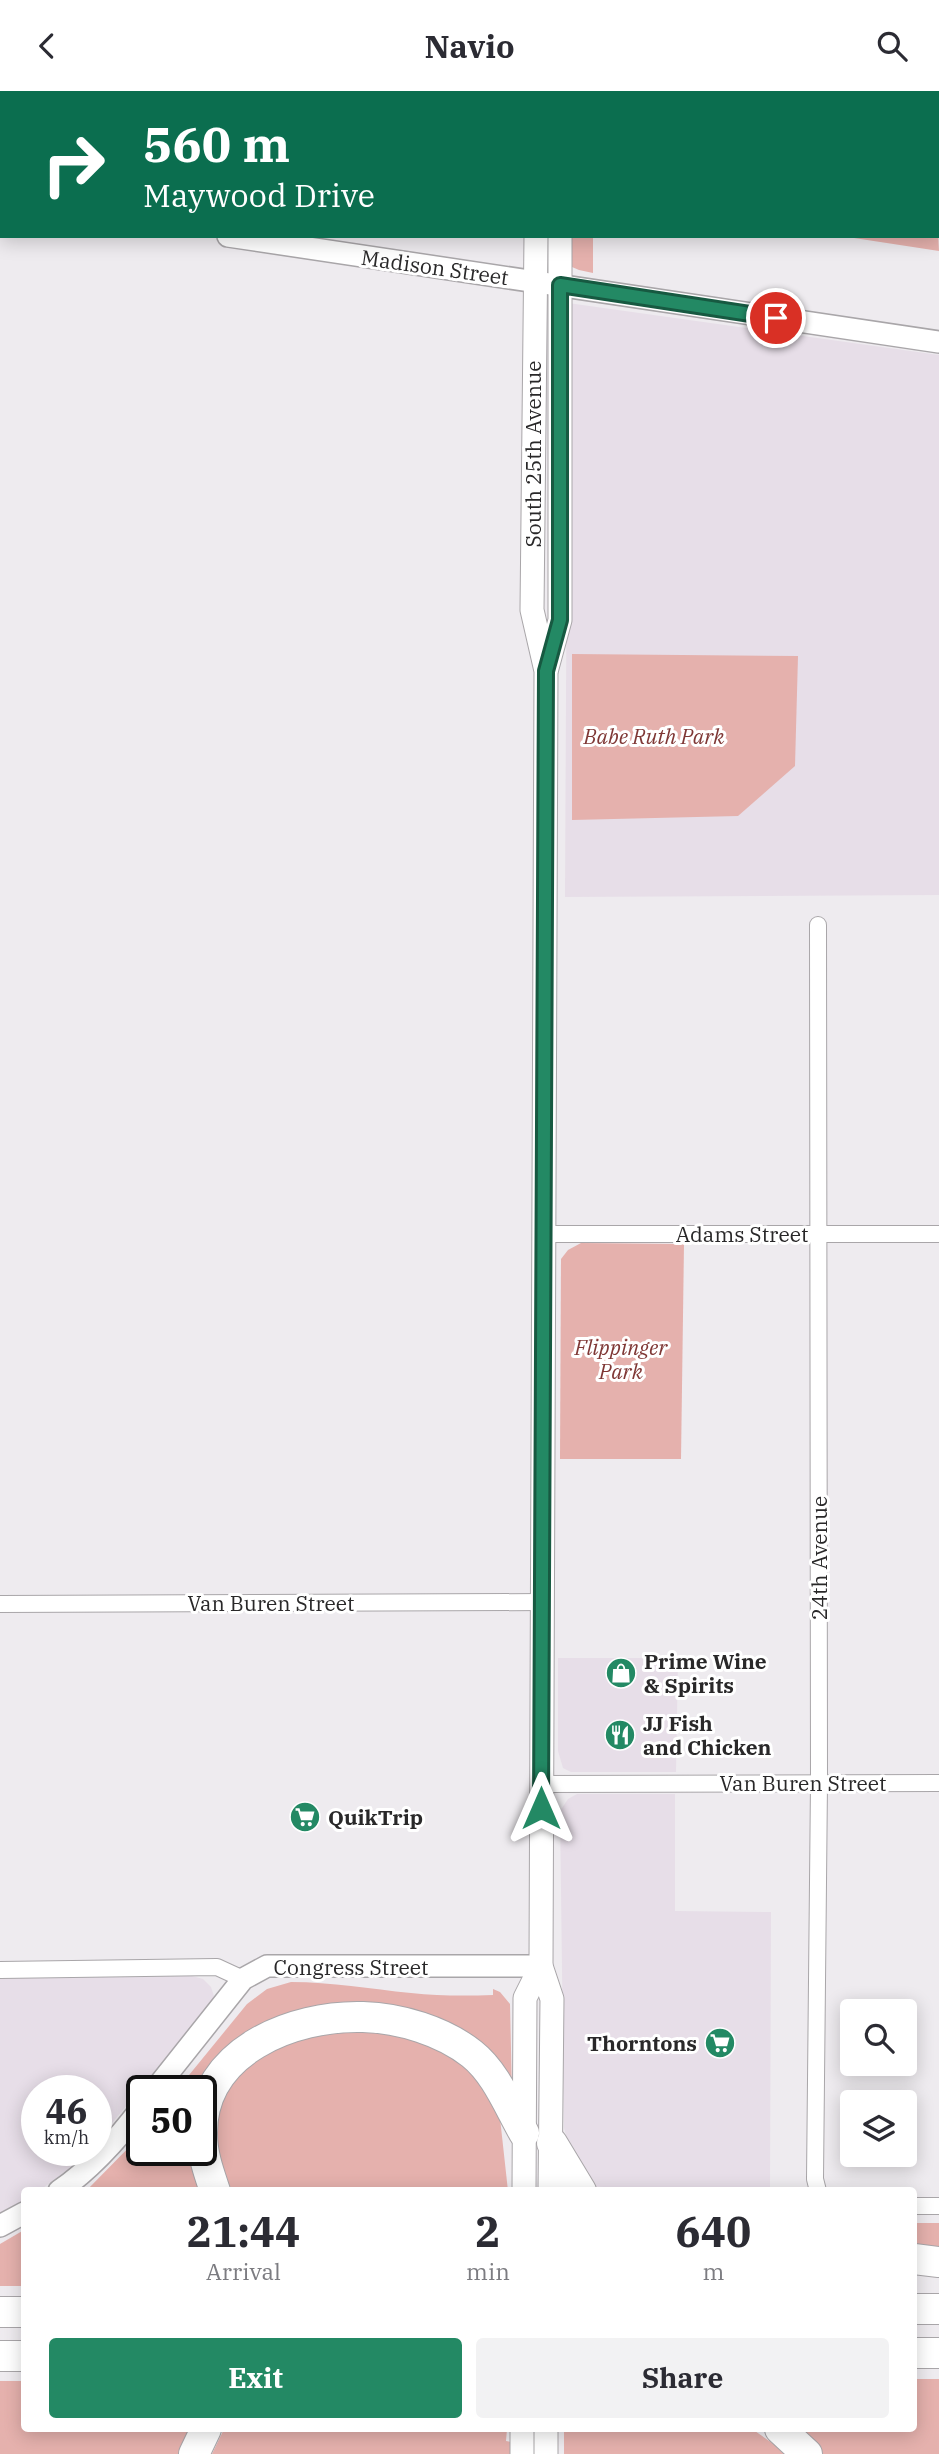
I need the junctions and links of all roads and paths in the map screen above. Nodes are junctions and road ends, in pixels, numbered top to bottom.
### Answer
1 (242, 238) edge
2 (536, 238) edge
3 (560, 238) edge
4 (535, 281) junction
5 (560, 285) junction
6 (939, 342) edge
7 (546, 671) junction
8 (818, 925) dead end
9 (544, 1234) junction
10 (818, 1234) junction
11 (939, 1234) edge
12 (543, 1602) junction
13 (0, 1604) edge
14 (819, 1783) junction
15 (939, 1783) edge
16 (542, 1784) junction
17 (541, 1966) junction
18 (0, 1970) edge
19 (243, 1979) junction
20 (167, 2075) edge
21 (126, 2129) edge
22 (538, 2138) junction
23 (64, 2187) edge
24 (214, 2187) edge
25 (525, 2187) edge
26 (549, 2187) edge
27 (579, 2187) edge
28 (817, 2187) edge
29 (917, 2206) edge
30 (939, 2206) edge
31 (21, 2215) edge
32 (0, 2227) edge
33 (917, 2259) edge
34 (939, 2262) edge
35 (917, 2309) edge
36 (939, 2309) edge
37 (0, 2312) edge
38 (21, 2312) edge
39 (917, 2353) edge
40 (939, 2353) edge
41 (0, 2355) edge
42 (21, 2355) edge
43 (205, 2432) edge
44 (522, 2432) edge
45 (546, 2432) edge
46 (782, 2432) edge
47 (194, 2454) edge
48 (523, 2454) edge
49 (546, 2454) edge
50 (807, 2454) edge

1 - 4 street, Madison Street
2 - 4 main road, South 25th Avenue
3 - 5 main road, South 25th Avenue
4 - 5 street, Madison Street
4 - 7 main road, South 25th Avenue
5 - 6 street, Madison Street
5 - 7 main road, South 25th Avenue
7 - 9 main road, South 25th Avenue
8 - 10 street, 24th Avenue
9 - 10 street, Adams Street
9 - 12 main road, South 25th Avenue
10 - 11 street, Adams Street
10 - 14 street, 24th Avenue
12 - 13 street, Van Buren Street
12 - 16 main road, South 25th Avenue
14 - 15 street, Van Buren Street
14 - 16 street, Van Buren Street
14 - 28 street, 24th Avenue
16 - 17 main road, South 25th Avenue
17 - 19 street, Congress Street
17 - 22 main road, South 25th Avenue
18 - 19 street, Congress Street
19 - 20 street
21 - 23 street
22 - 24 highway
22 - 25 main road, South 25th Avenue
22 - 26 main road, South 25th Avenue
22 - 27 highway
29 - 30 street
31 - 32 street
33 - 34 highway
35 - 36 highway
37 - 38 highway
39 - 40 highway
41 - 42 highway
43 - 47 highway
44 - 48 main road
45 - 49 main road
46 - 50 highway

